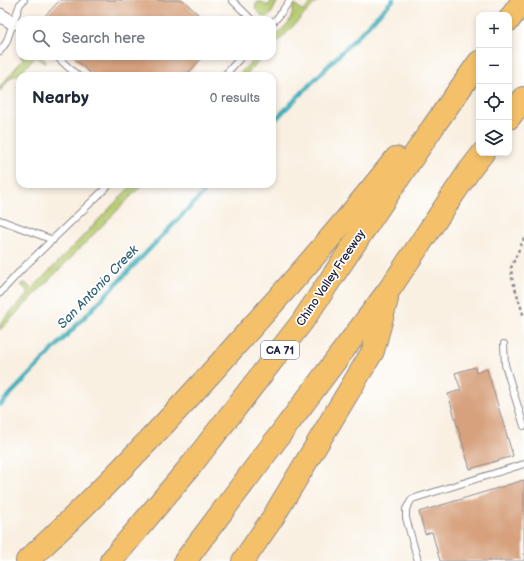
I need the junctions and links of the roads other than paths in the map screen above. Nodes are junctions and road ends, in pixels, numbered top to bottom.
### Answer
1 (24, 0) edge
2 (232, 0) edge
3 (290, 0) edge
4 (523, 0) edge
5 (248, 16) edge
6 (512, 16) edge
7 (276, 19) edge
8 (7, 20) edge
9 (0, 51) edge
10 (60, 60) edge
11 (238, 60) edge
12 (476, 66) edge
13 (74, 72) edge
14 (228, 72) edge
15 (524, 98) edge
16 (512, 114) edge
17 (432, 127) junction
18 (480, 156) edge
19 (106, 188) edge
20 (0, 220) edge
21 (53, 240) junction
22 (391, 287) junction
23 (0, 293) edge
24 (504, 344) dead end
25 (524, 426) edge
26 (524, 464) edge
27 (27, 561) edge
28 (112, 561) edge
29 (185, 561) edge
30 (243, 561) edge
31 (418, 561) edge

1 - 8 lane
2 - 5 lane
3 - 7 lane
4 - 6 highway
8 - 9 lane
10 - 13 lane
11 - 14 lane
12 - 17 highway, Chino Valley Freeway / CA 71
15 - 16 highway
17 - 27 highway
17 - 28 highway, Chino Valley Freeway / CA 71
18 - 22 highway
19 - 21 lane
20 - 21 lane
21 - 23 lane
22 - 29 highway
22 - 30 highway
24 - 25 lane
26 - 31 lane

